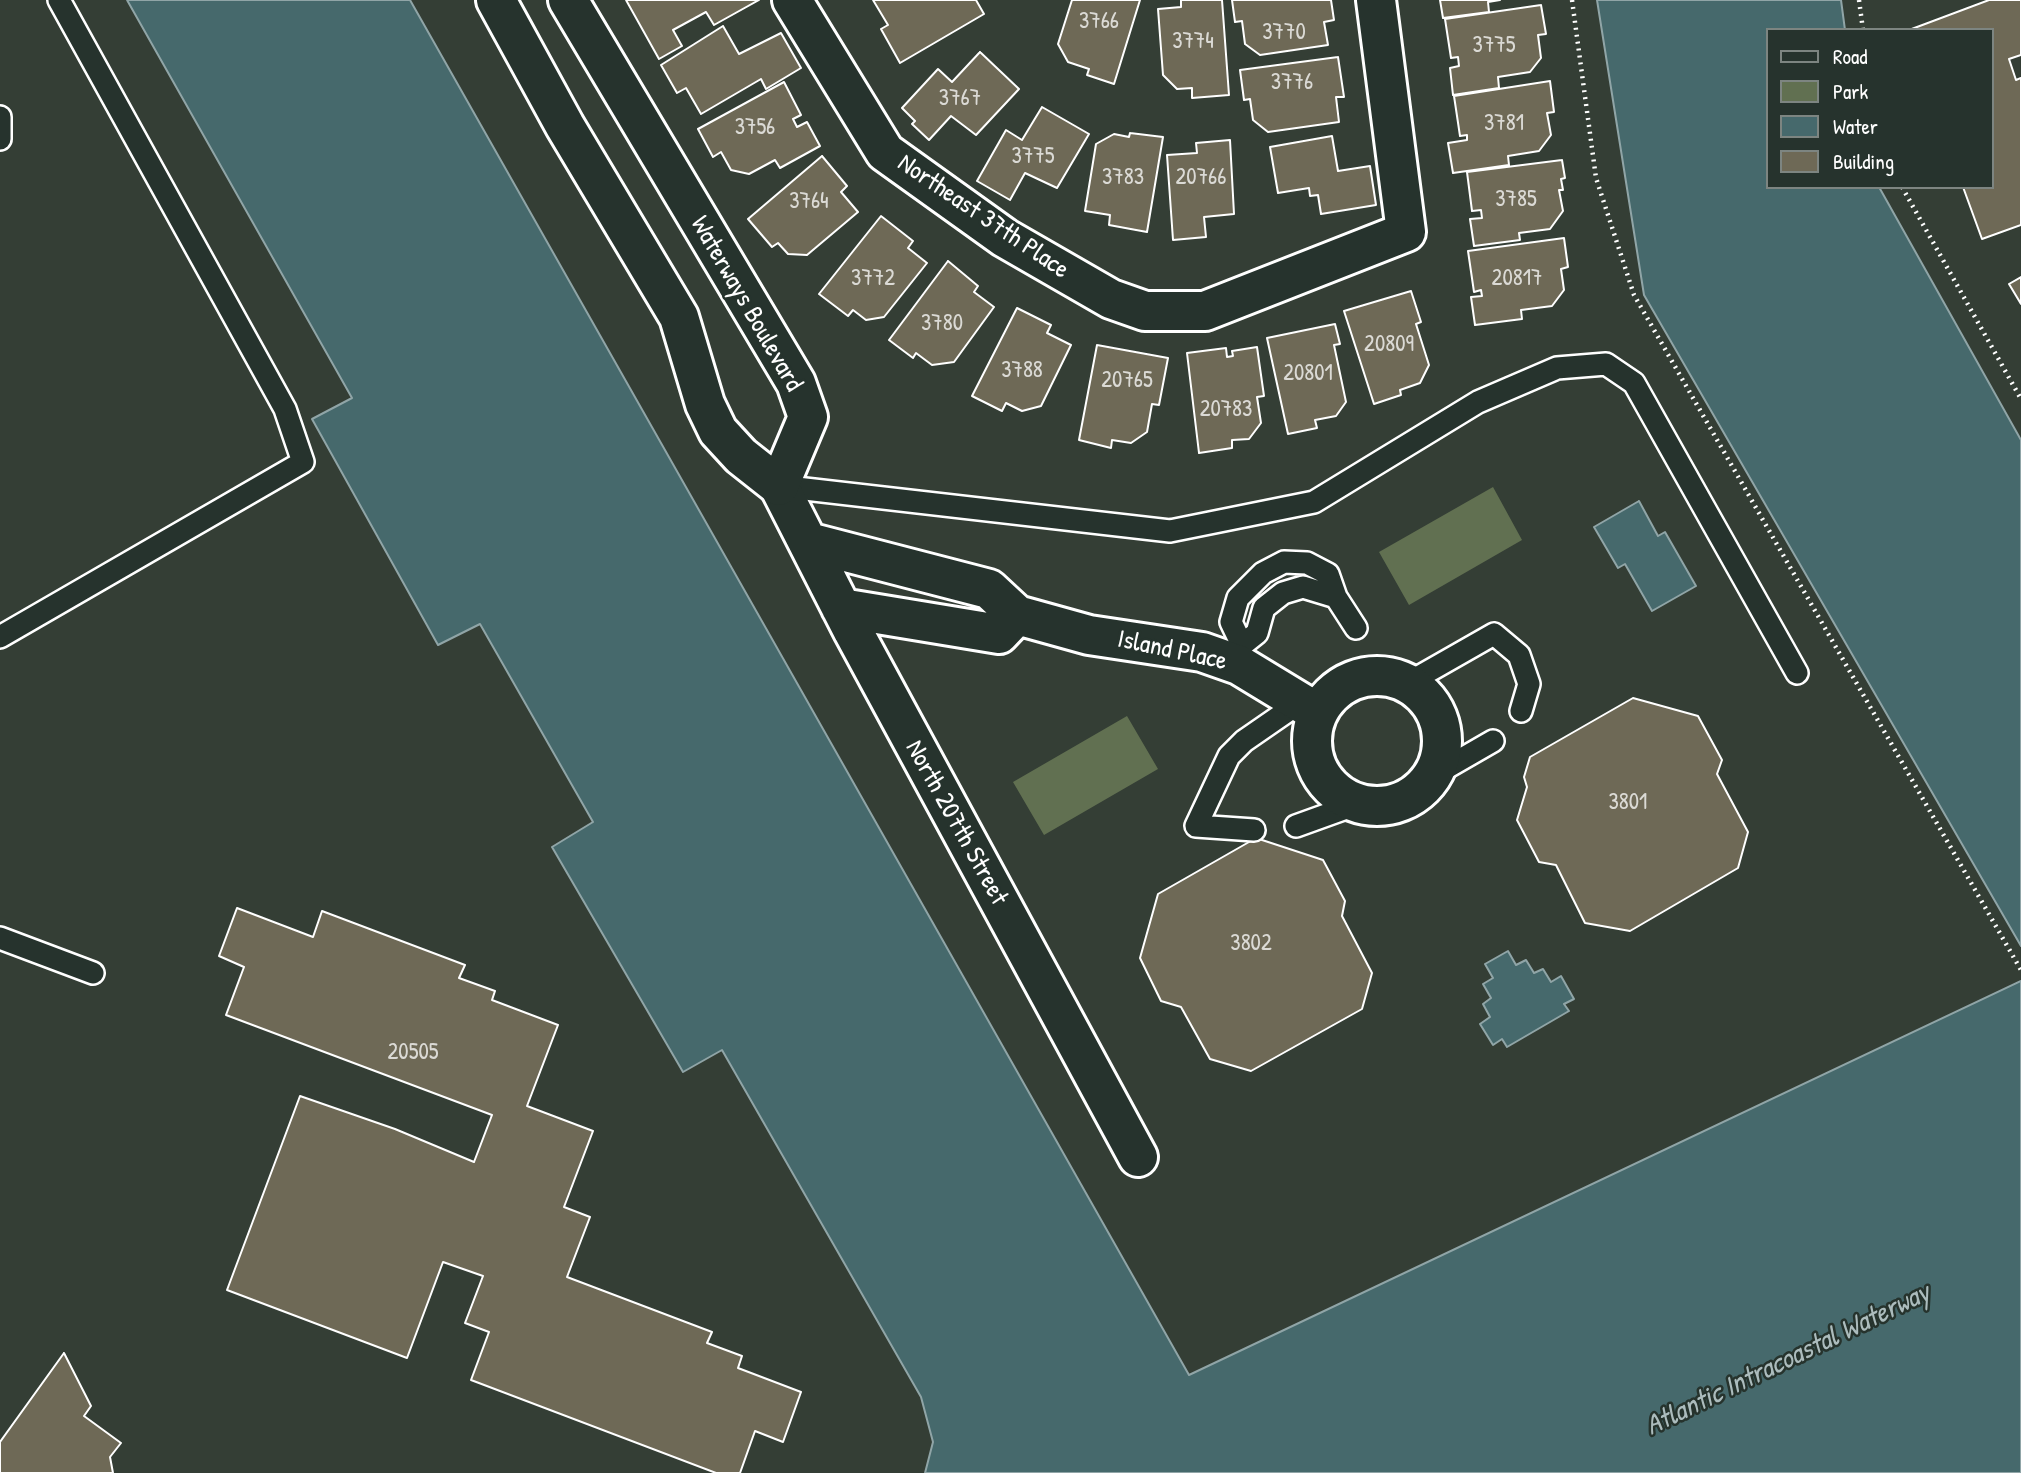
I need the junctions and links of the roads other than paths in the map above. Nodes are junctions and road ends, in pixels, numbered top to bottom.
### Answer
1 (60, 0) edge
2 (568, 0) edge
3 (792, 0) edge
4 (1376, 0) edge
5 (499, 1) edge
6 (0, 117) edge
7 (0, 139) edge
8 (779, 486) junction
9 (808, 541) junction
10 (1336, 597) junction
11 (841, 608) junction
12 (1017, 615) junction
13 (1356, 628) dead end
14 (0, 637) edge
15 (1240, 655) junction
16 (1797, 673) dead end
17 (1408, 682) junction
18 (1308, 708) junction
19 (1521, 711) dead end
20 (1493, 741) dead end
21 (1434, 775) junction
22 (1357, 804) junction
23 (1296, 826) dead end
24 (1254, 830) dead end
25 (0, 938) edge
26 (93, 973) dead end
27 (1138, 1157) dead end

1 - 14 lane
2 - 8 street, Waterways Boulevard
3 - 4 street, Northeast 37th Place
5 - 8 street
6 - 7 lane
8 - 9 street, North 207th Street
8 - 16 lane
9 - 11 street, North 207th Street
9 - 12 street, Island Place
10 - 13 lane
10 - 15 lane
10 - 15 lane
11 - 12 street
11 - 27 street, North 207th Street
12 - 15 street, Island Place
15 - 18 street, Island Place
17 - 18 street
17 - 19 lane
17 - 21 street
18 - 22 street
18 - 24 lane
20 - 21 lane
21 - 22 street
22 - 23 lane
25 - 26 lane

